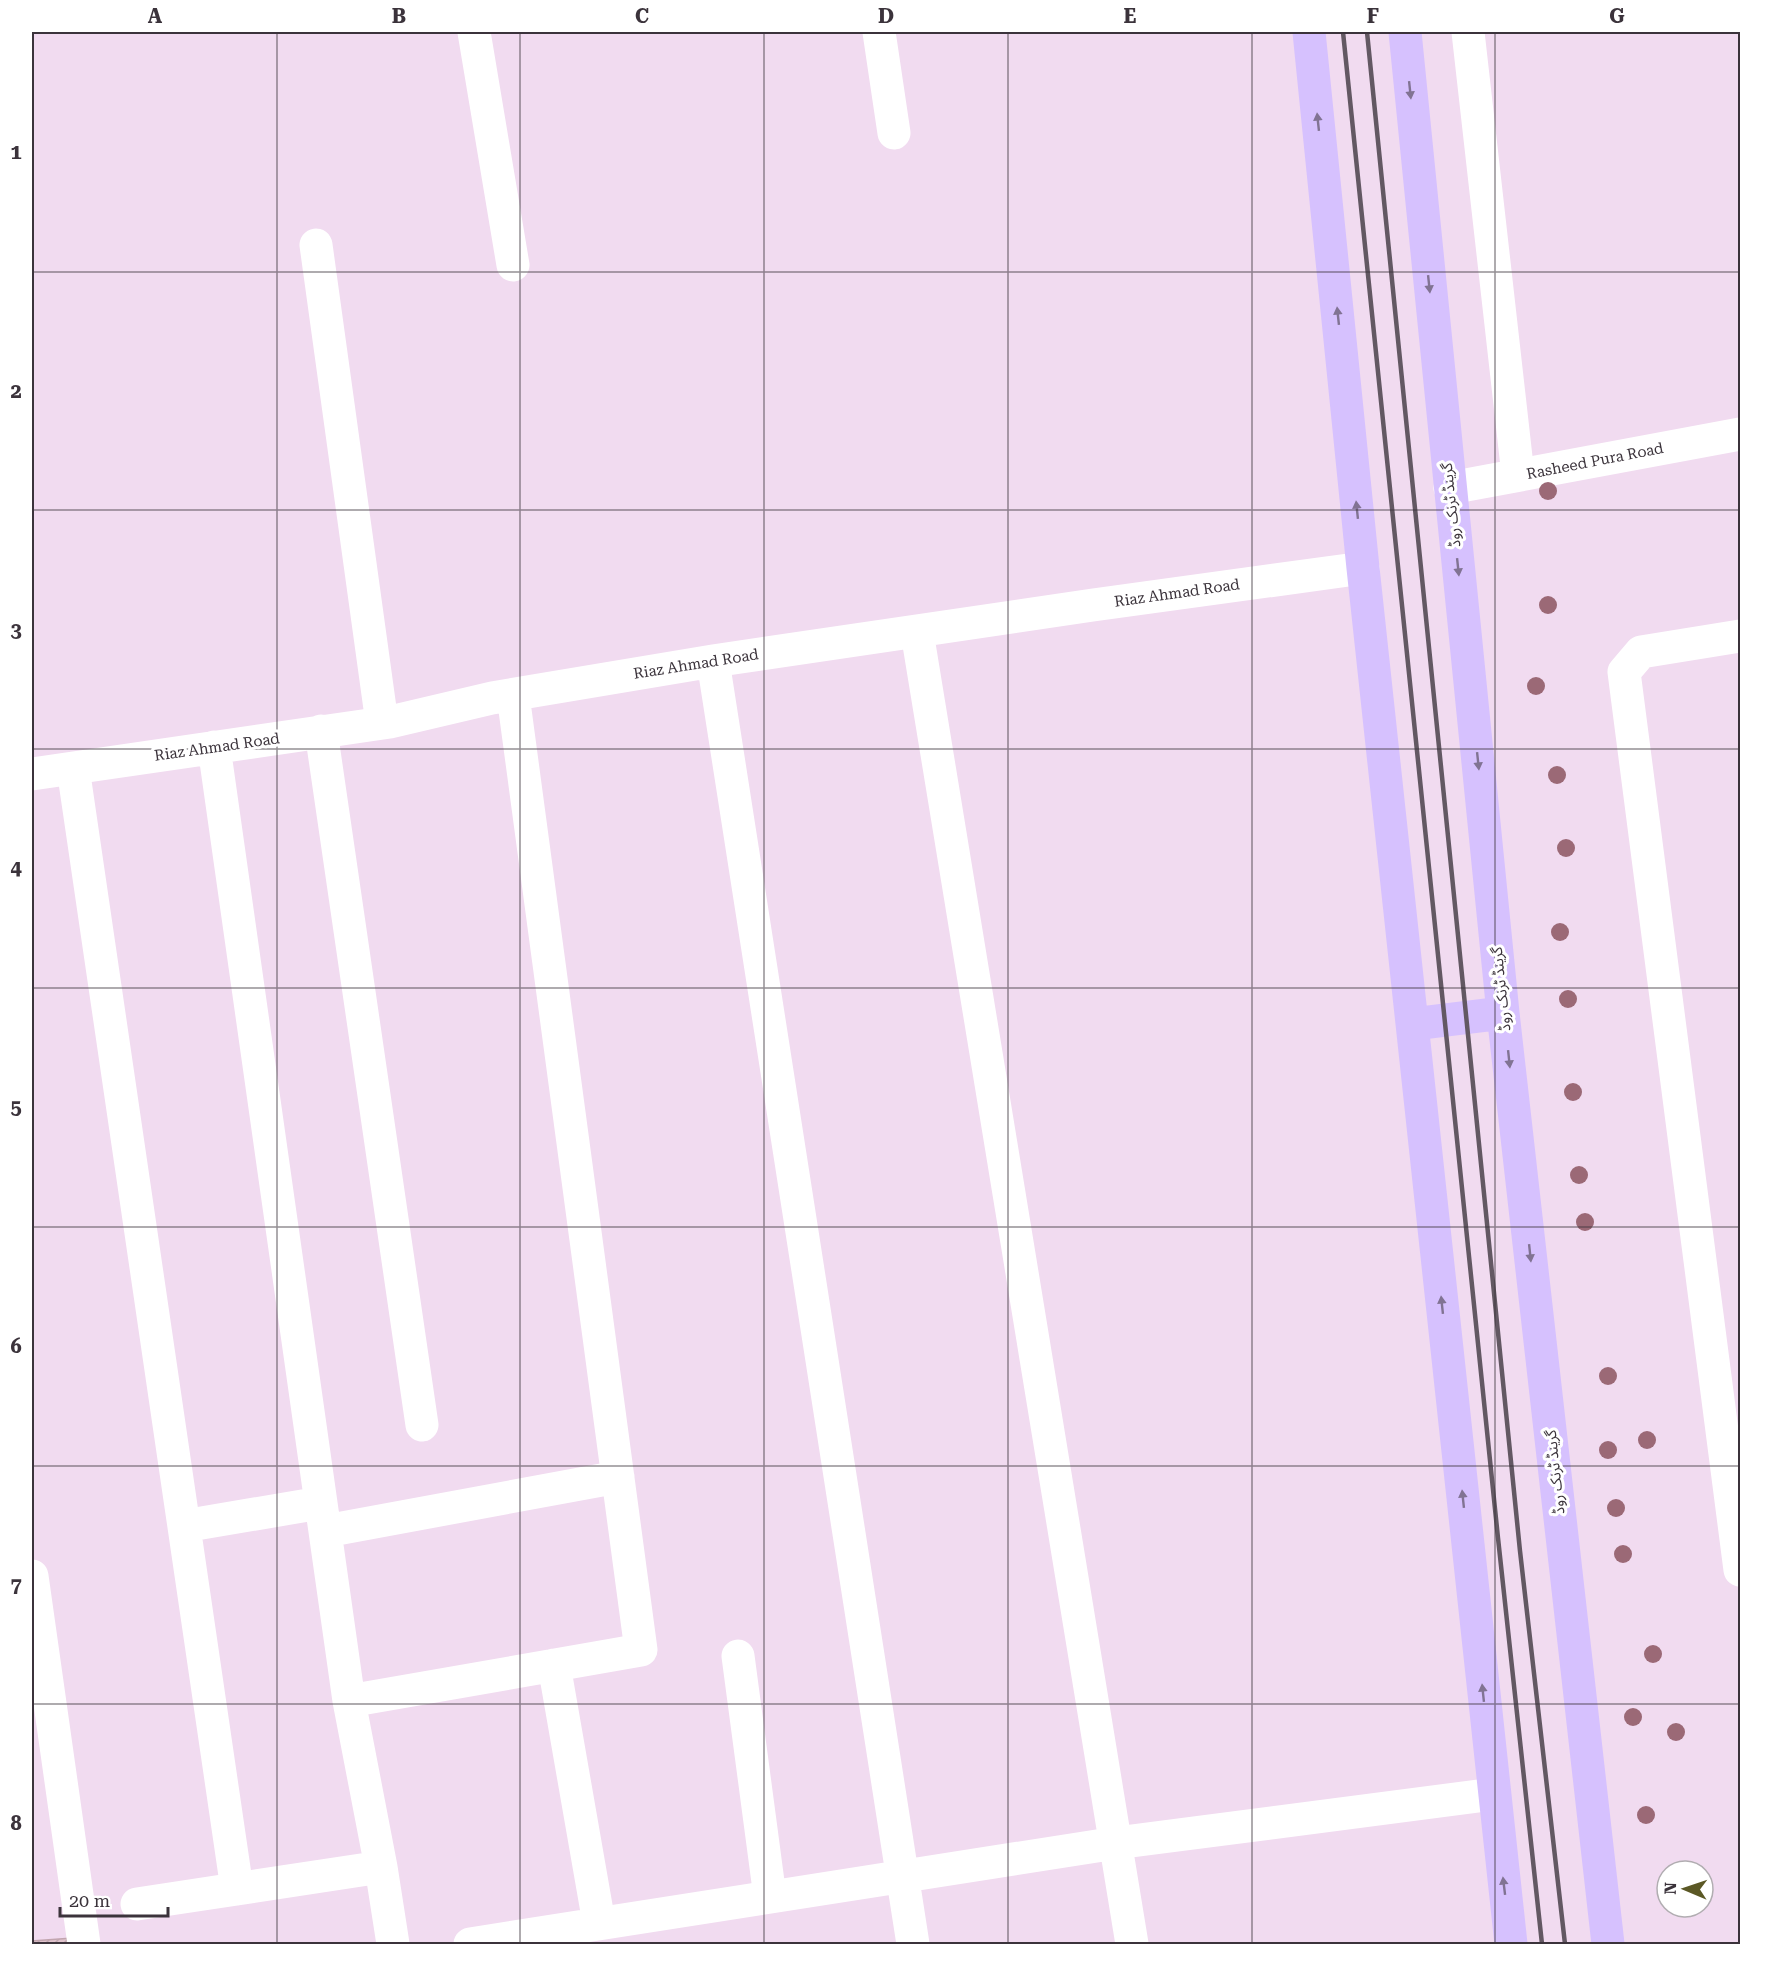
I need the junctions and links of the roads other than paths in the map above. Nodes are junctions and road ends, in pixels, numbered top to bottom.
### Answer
1 (474, 32) edge
2 (879, 32) edge
3 (1309, 32) edge
4 (1404, 32) edge
5 (1468, 32) edge
6 (894, 133) dead end
7 (316, 245) dead end
8 (513, 265) dead end
9 (1740, 434) edge
10 (1518, 475) junction
11 (1450, 488) junction
12 (1363, 568) junction
13 (917, 632) junction
14 (1740, 636) edge
15 (713, 661) junction
16 (513, 695) junction
17 (382, 723) junction
18 (321, 731) junction
19 (214, 747) junction
20 (73, 768) junction
21 (32, 774) edge
22 (1503, 1013) junction
23 (1413, 1024) junction
24 (422, 1425) dead end
25 (618, 1478) junction
26 (323, 1517) junction
27 (184, 1526) junction
28 (1740, 1570) edge
29 (32, 1576) edge
30 (738, 1656) dead end
31 (555, 1665) junction
32 (350, 1701) junction
33 (1494, 1794) junction
34 (1116, 1843) junction
35 (381, 1867) junction
36 (903, 1876) junction
37 (237, 1888) junction
38 (770, 1897) junction
39 (138, 1904) dead end
40 (599, 1923) junction
41 (84, 1944) edge
42 (393, 1944) edge
43 (470, 1944) edge
44 (913, 1944) edge
45 (1132, 1944) edge
46 (1511, 1944) edge
47 (1608, 1944) edge

1 - 8 street
2 - 6 street
12 -> 3 main road
4 -> 11 main road, گرینڈ ٹرنک روڈ
5 - 10 street
7 - 17 street
9 - 10 street, Rasheed Pura Road
10 - 11 street, Rasheed Pura Road
11 -> 22 main road, گرینڈ ٹرنک روڈ
12 - 13 street, Riaz Ahmad Road
12 - 23 main road
13 - 15 street, Riaz Ahmad Road
13 - 34 street
14 - 28 street
15 - 16 street, Riaz Ahmad Road
15 - 36 street
16 - 17 street, Riaz Ahmad Road
16 - 25 street
17 - 18 street, Riaz Ahmad Road
18 - 19 street, Riaz Ahmad Road
18 - 24 street
19 - 20 street, Riaz Ahmad Road
19 - 26 street
20 - 21 street, Riaz Ahmad Road
20 - 27 street
22 - 23 main road
22 -> 47 main road, گرینڈ ٹرنک روڈ
33 -> 23 main road
25 - 26 street
25 - 31 street
26 - 27 street
26 - 32 street
27 - 37 street
29 - 41 street
30 - 38 street
31 - 32 street
31 - 40 street
32 - 35 street
33 - 34 street
46 -> 33 main road
34 - 36 street
34 - 45 street
35 - 37 street
35 - 42 street
36 - 38 street
36 - 44 street
37 - 39 street
38 - 40 street
40 - 43 street

